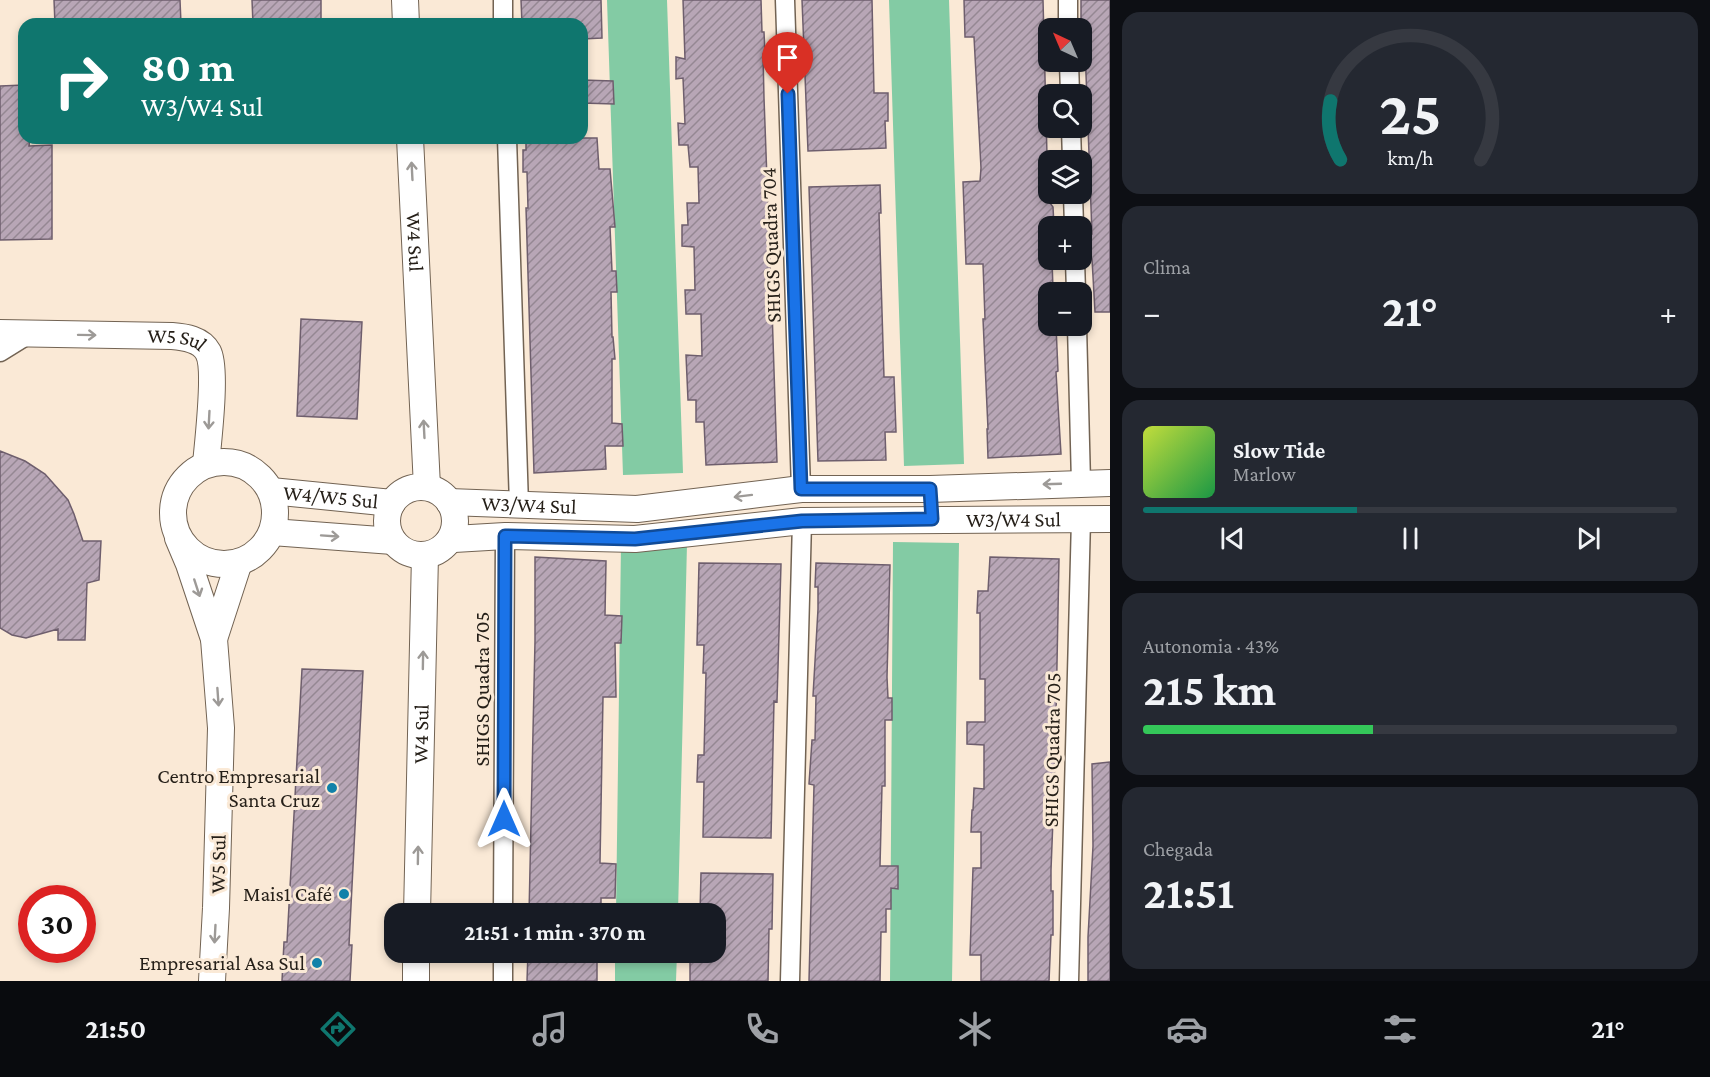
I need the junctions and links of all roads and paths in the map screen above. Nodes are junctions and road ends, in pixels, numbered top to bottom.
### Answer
1 (405, 0) edge
2 (503, 0) edge
3 (785, 0) edge
4 (1068, 0) edge
5 (406, 18) edge
6 (503, 18) edge
7 (1068, 18) edge
8 (410, 144) edge
9 (507, 144) edge
10 (0, 333) edge
11 (29, 334) junction
12 (1077, 336) edge
13 (0, 352) edge
14 (206, 464) junction
15 (1081, 483) junction
16 (1110, 483) edge
17 (427, 487) junction
18 (801, 489) junction
19 (930, 489) junction
20 (271, 491) junction
21 (450, 502) junction
22 (392, 503) junction
23 (519, 505) junction
24 (637, 509) junction
25 (932, 519) junction
26 (1081, 519) junction
27 (1110, 519) edge
28 (802, 521) junction
29 (272, 532) junction
30 (505, 536) junction
31 (178, 538) junction
32 (635, 539) junction
33 (393, 541) junction
34 (449, 541) junction
35 (425, 555) junction
36 (239, 562) junction
37 (214, 639) junction
38 (417, 903) edge
39 (503, 903) edge
40 (416, 963) edge
41 (503, 963) edge
42 (212, 981) edge
43 (416, 981) edge
44 (503, 981) edge
45 (790, 981) edge
46 (1069, 981) edge

1 - 5 main road
2 - 6 street
3 - 18 street, SHIGS Quadra 704
4 - 7 street
17 -> 8 main road, W4 Sul
9 - 23 street
10 - 11 main road, W5 Sul
11 - 13 street
11 -> 14 main road, W5 Sul
12 - 15 street
14 - 20 main road
14 - 31 main road
15 - 16 main road, W3/W4 Sul
15 -> 19 main road, W3/W4 Sul
17 - 21 main road
17 - 22 main road
18 - 19 main road, W3/W4 Sul
18 -> 24 main road, W3/W4 Sul
19 - 25 main road
20 - 22 main road, W4/W5 Sul
20 - 29 main road
21 - 23 main road, W3/W4 Sul
21 - 34 main road
22 - 33 main road
23 - 24 main road, W3/W4 Sul
24 - 32 main road
25 - 26 main road, W3/W4 Sul
25 - 28 main road, W3/W4 Sul
26 - 27 main road, W3/W4 Sul
26 - 46 street, SHIGS Quadra 705
28 - 32 main road, W3/W4 Sul
28 - 45 street
29 -> 33 main road, W4/W5 Sul
29 - 36 main road
30 - 32 main road, W3/W4 Sul
30 - 34 main road, W3/W4 Sul
30 - 39 street, SHIGS Quadra 705
31 - 36 main road
31 -> 37 main road, W5 Sul
33 - 35 main road
34 - 35 main road
38 -> 35 main road, W4 Sul
36 - 37 main road, W5 Sul
37 -> 42 main road, W5 Sul
40 - 43 main road
41 - 44 street

